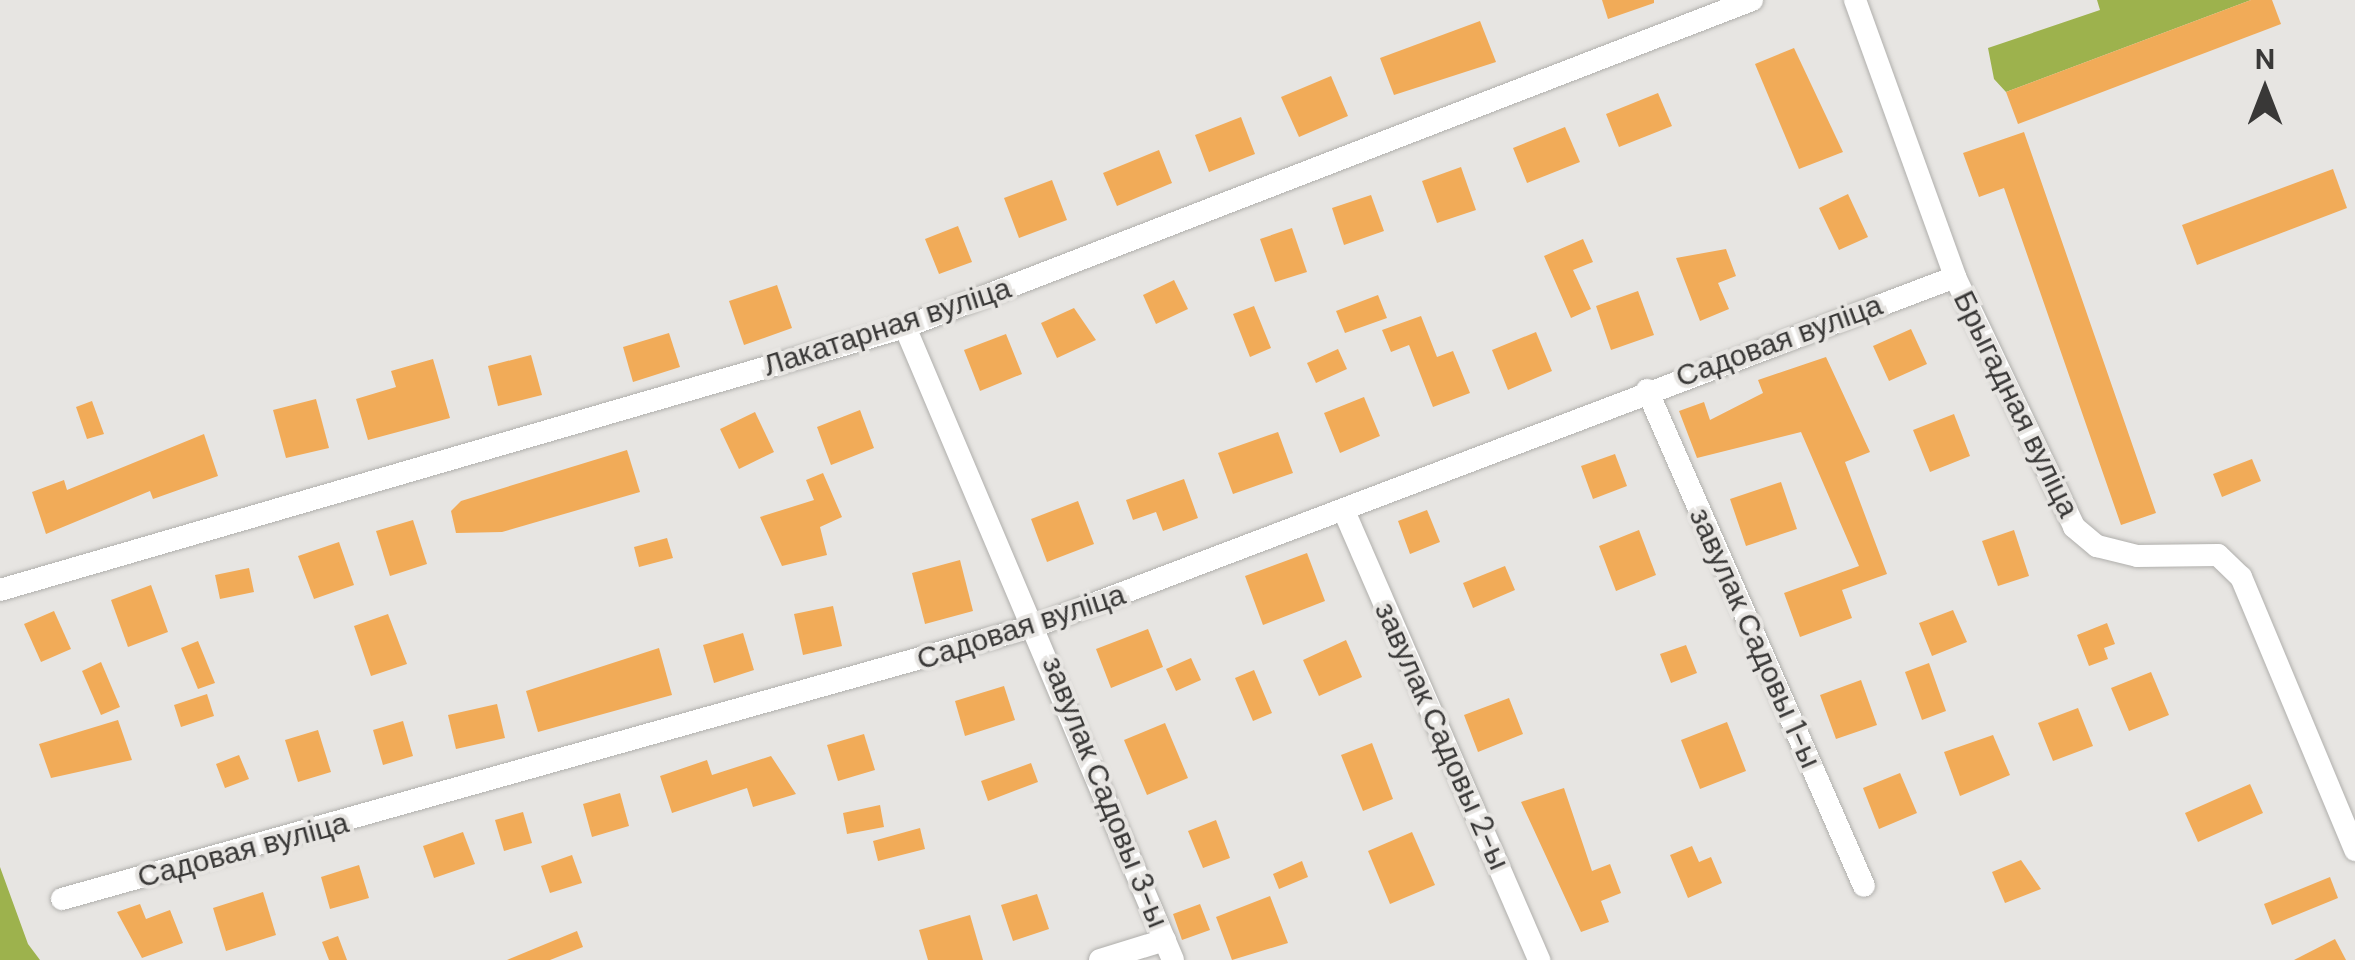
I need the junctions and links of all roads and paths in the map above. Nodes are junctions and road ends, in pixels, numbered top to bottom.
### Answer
1 (1752, 0) edge
2 (1855, 0) edge
3 (1955, 277) junction
4 (905, 327) junction
5 (1647, 390) junction
6 (1344, 511) junction
7 (0, 590) edge
8 (1038, 624) junction
9 (2355, 850) edge
10 (1864, 886) dead end
11 (62, 899) dead end
12 (1169, 950) edge
13 (1100, 960) edge
14 (1540, 960) edge

1 - 4 street, Лакатарная вуліца
2 - 3 street, Брыгадная вуліца
3 - 5 street, Садовая вуліца
3 - 9 street, Брыгадная вуліца
4 - 7 street, Лакатарная вуліца
4 - 8 street, завулак Садовы 3-ы
5 - 6 street, Садовая вуліца
5 - 10 street, завулак Садовы 1-ы
6 - 8 street, Садовая вуліца
6 - 14 street, завулак Садовы 2-ы
8 - 11 street, Садовая вуліца
8 - 12 street, завулак Садовы 3-ы
12 - 13 street

